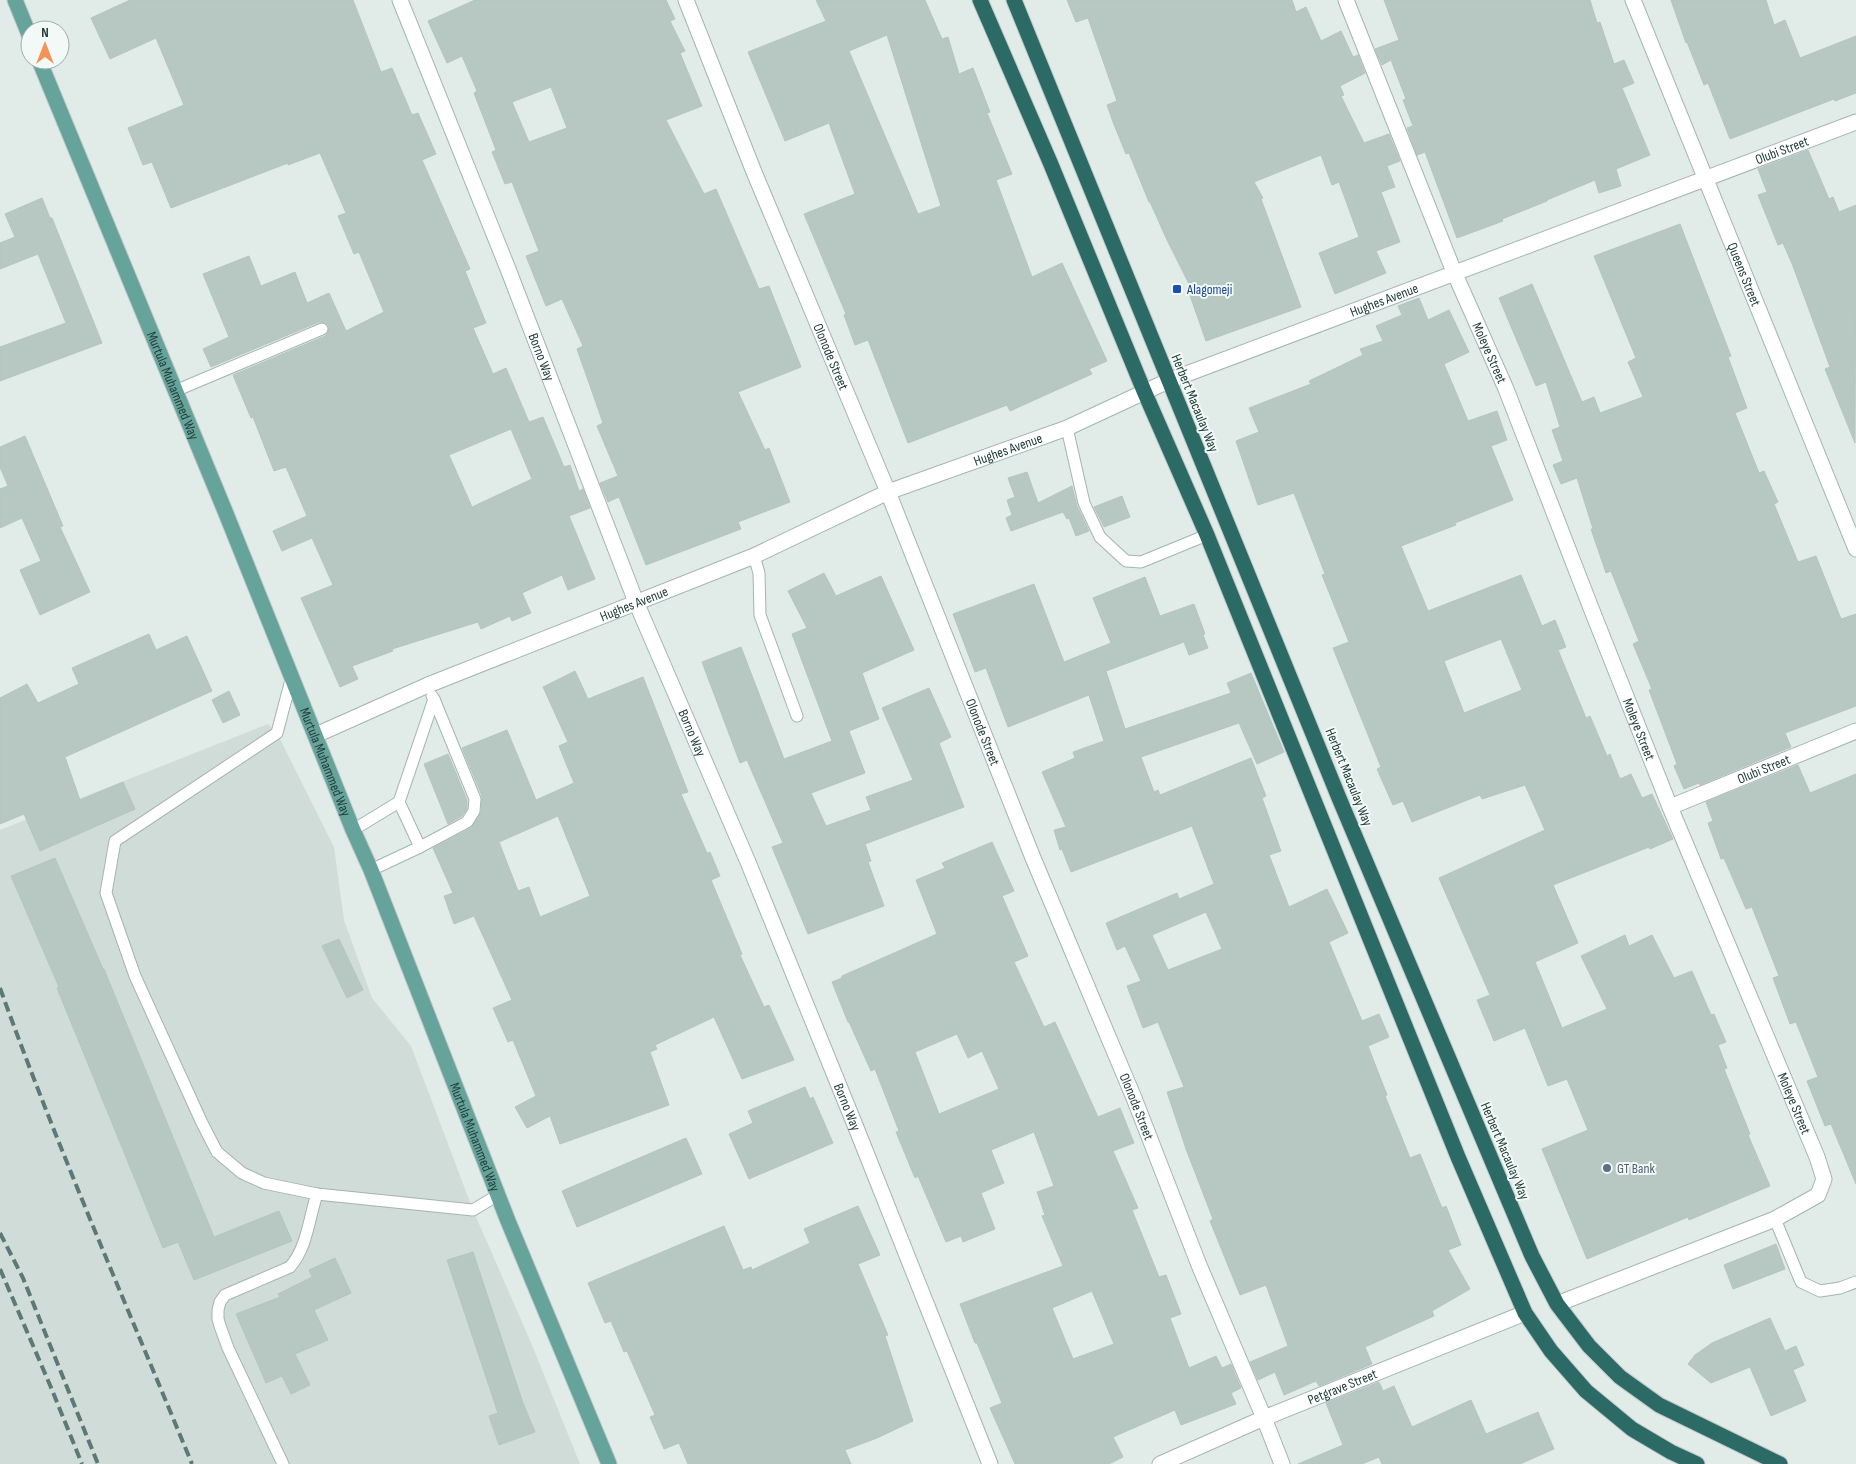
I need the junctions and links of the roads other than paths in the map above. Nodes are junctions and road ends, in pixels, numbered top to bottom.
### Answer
1 (15, 0) edge
2 (400, 0) edge
3 (686, 0) edge
4 (980, 0) edge
5 (1014, 0) edge
6 (1346, 0) edge
7 (1633, 0) edge
8 (23, 20) edge
9 (43, 70) edge
10 (1856, 122) edge
11 (1706, 177) junction
12 (1454, 272) junction
13 (322, 329) dead end
14 (1168, 381) junction
15 (1144, 391) junction
16 (176, 392) junction
17 (1067, 428) junction
18 (888, 492) junction
19 (1207, 534) junction
20 (1856, 549) edge
21 (754, 556) junction
22 (636, 602) junction
23 (292, 676) junction
24 (428, 685) junction
25 (434, 700) junction
26 (797, 716) dead end
27 (1856, 731) edge
28 (316, 736) junction
29 (399, 802) junction
30 (1670, 807) junction
31 (352, 830) junction
32 (420, 847) junction
33 (371, 870) junction
34 (317, 1194) junction
35 (498, 1195) junction
36 (1775, 1218) junction
37 (1856, 1282) edge
38 (1557, 1304) junction
39 (1525, 1313) junction
40 (1264, 1418) junction
41 (283, 1464) edge
42 (609, 1464) edge
43 (990, 1464) edge
44 (1160, 1464) edge
45 (1282, 1464) edge
46 (1697, 1464) edge
47 (1780, 1464) edge

1 - 8 main road
2 - 22 street, Borno Way
3 - 18 street, Olonode Street
4 - 15 highway
5 - 14 highway, Herbert Macaulay Way
6 - 12 street, Moleye Street
7 - 11 street, Queens Street
9 - 16 main road, Murtula Muhammed Way
10 - 11 street, Olubi Street
11 - 12 street, Hughes Avenue
11 - 20 street, Queens Street
12 - 14 street, Hughes Avenue
12 - 30 street, Moleye Street
13 - 16 lane
14 - 15 street, Hughes Avenue
14 - 38 highway, Herbert Macaulay Way
15 - 17 street, Hughes Avenue
15 - 19 highway
16 - 23 main road, Murtula Muhammed Way
17 - 18 street, Hughes Avenue
17 - 19 lane
18 - 21 street, Hughes Avenue
18 - 40 street, Olonode Street
19 - 39 highway
21 - 22 street, Hughes Avenue
21 - 26 lane
22 - 24 street, Hughes Avenue
22 - 43 street, Borno Way
23 - 28 main road, Murtula Muhammed Way
23 - 34 lane
24 - 25 lane
24 - 28 street, Hughes Avenue
25 - 29 lane
25 - 32 lane
27 - 30 street, Olubi Street
28 - 31 main road, Murtula Muhammed Way
29 - 31 lane
29 - 32 lane
30 - 36 street, Moleye Street
31 - 33 main road, Murtula Muhammed Way
32 - 33 lane
33 - 35 main road, Murtula Muhammed Way
34 - 35 lane
34 - 41 lane
35 - 42 main road, Murtula Muhammed Way
36 - 37 lane
36 - 38 street, Moleye Street
38 - 47 highway, Herbert Macaulay Way
39 - 40 street, Petgrave Street
39 - 46 highway
40 - 44 street, Petgrave Street
40 - 45 street, Olonode Street

